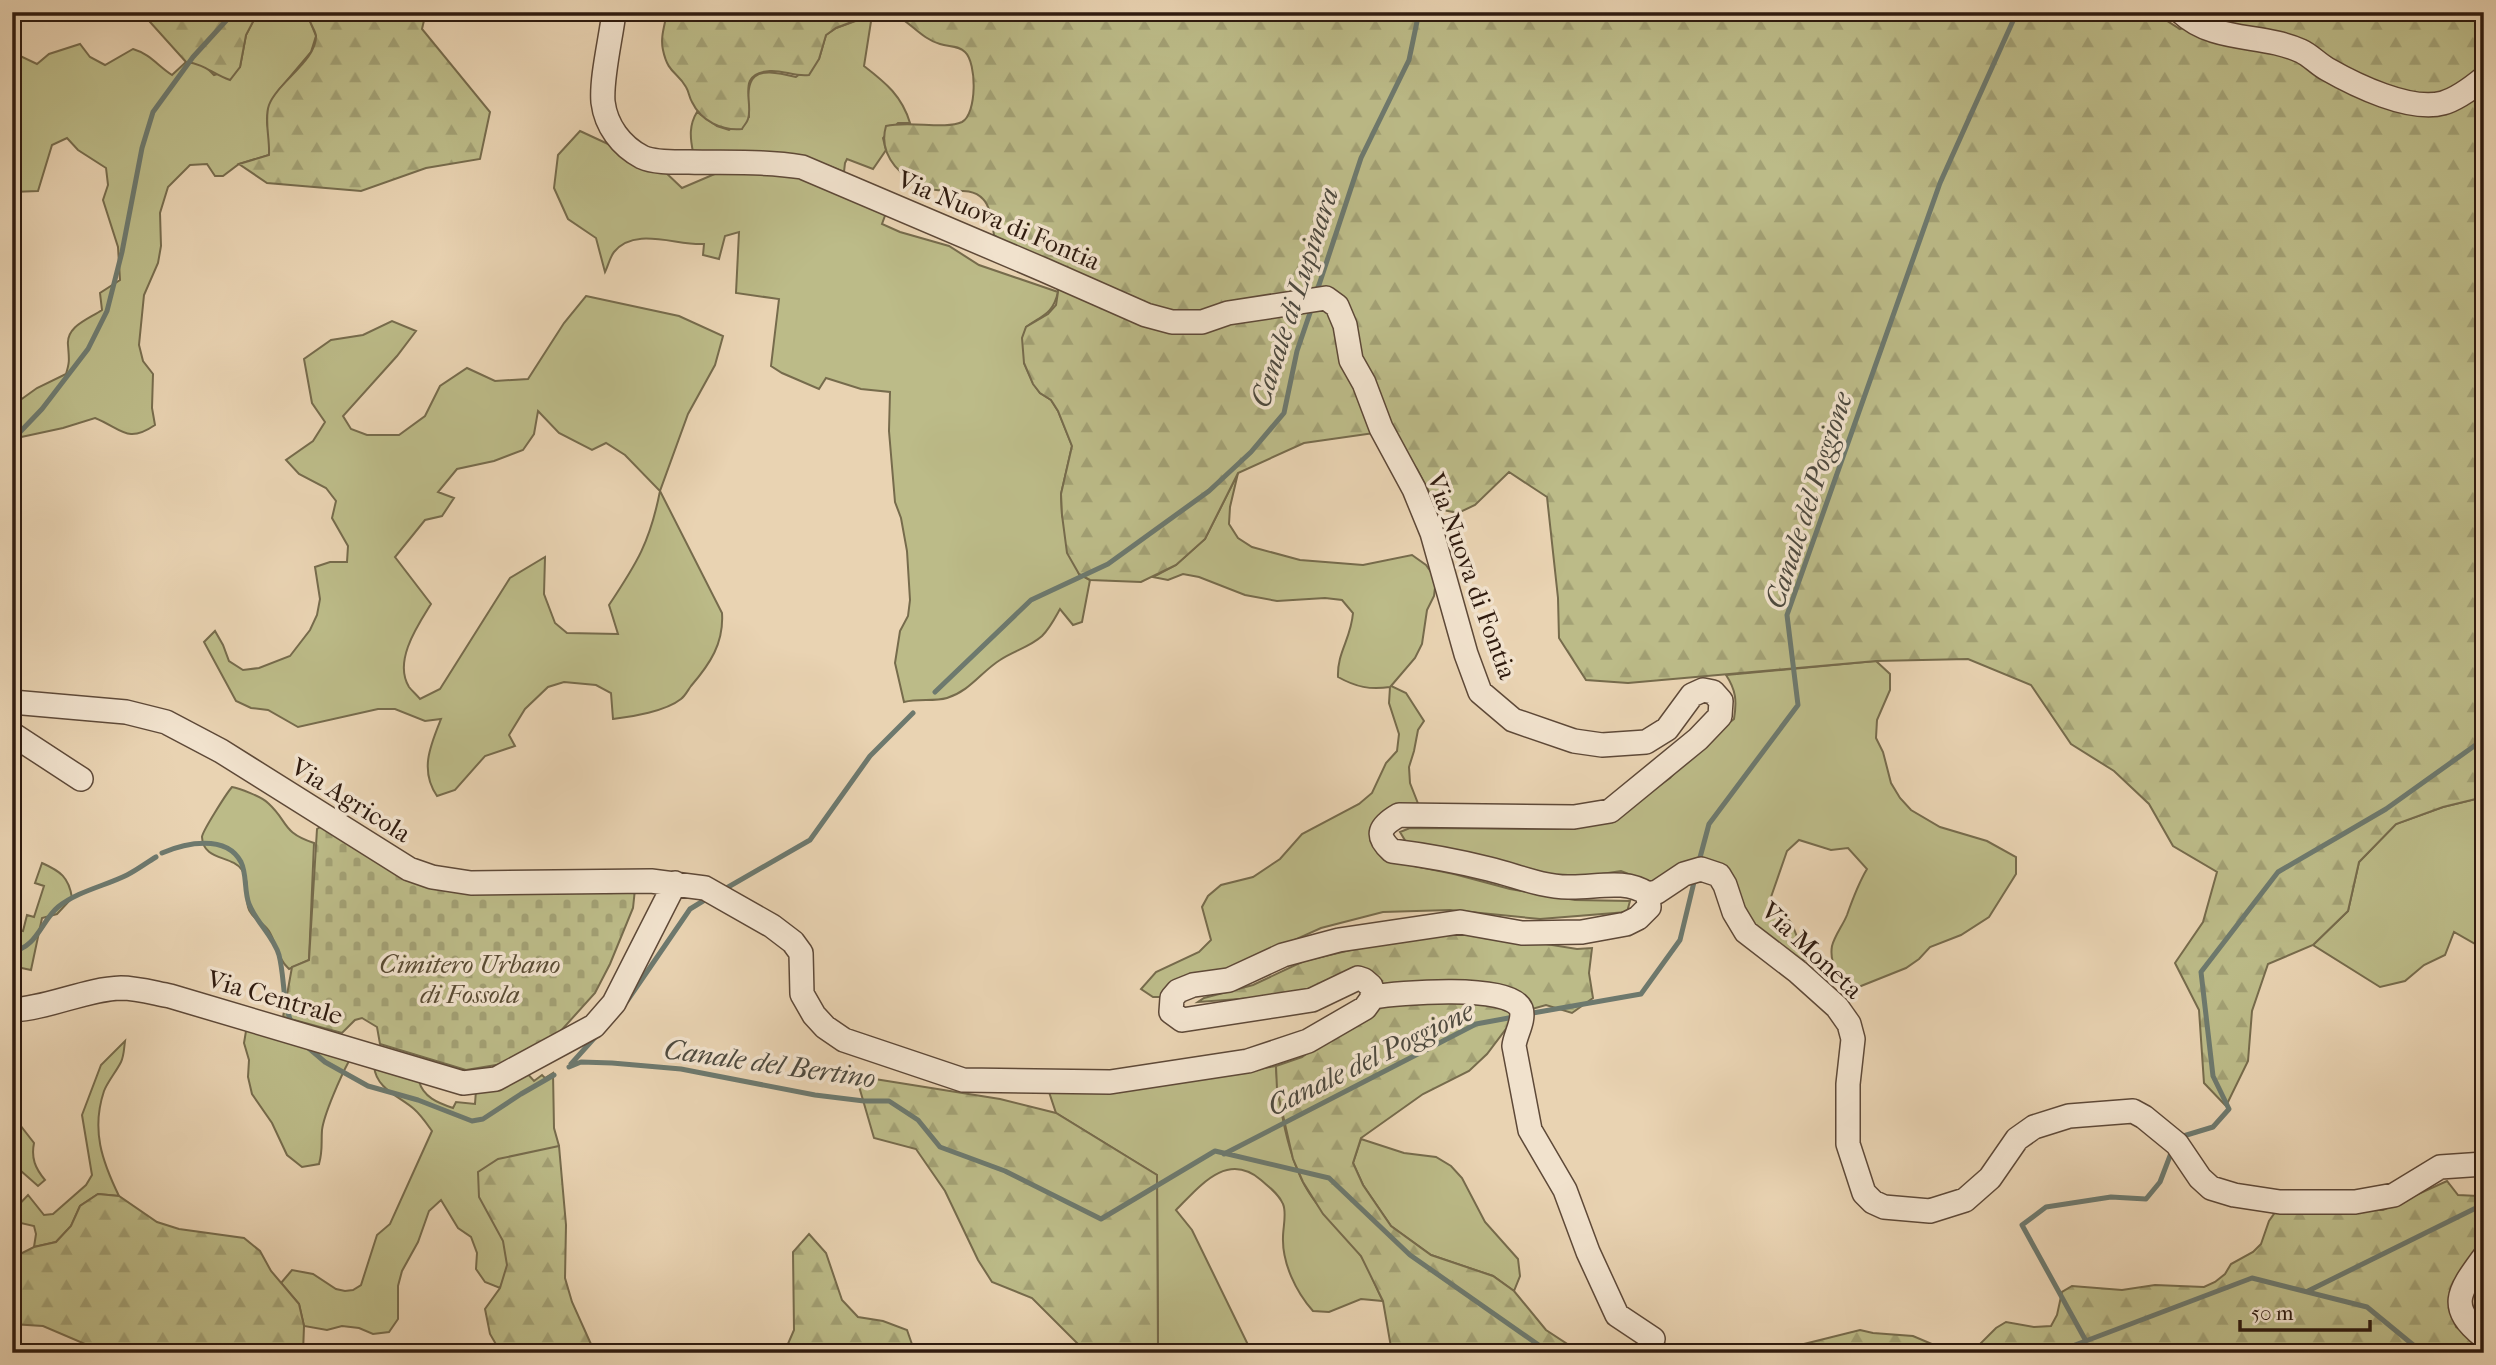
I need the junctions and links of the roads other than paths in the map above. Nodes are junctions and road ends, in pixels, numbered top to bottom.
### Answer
1 (614, 12) edge
2 (2181, 12) edge
3 (2484, 78) edge
4 (12, 702) edge
5 (12, 734) edge
6 (81, 779) dead end
7 (675, 883) junction
8 (1648, 894) junction
9 (1373, 997) junction
10 (12, 1010) edge
11 (2484, 1164) edge
12 (2484, 1257) edge
13 (2484, 1337) edge
14 (1653, 1339) dead end

1 - 8 street, Via Nuova di Fontia
2 - 3 street
4 - 7 street, Via Agricola
5 - 6 street
7 - 9 street
7 - 10 street, Via Centrale
8 - 9 street
8 - 11 street, Via Moneta
9 - 14 street
12 - 13 street

